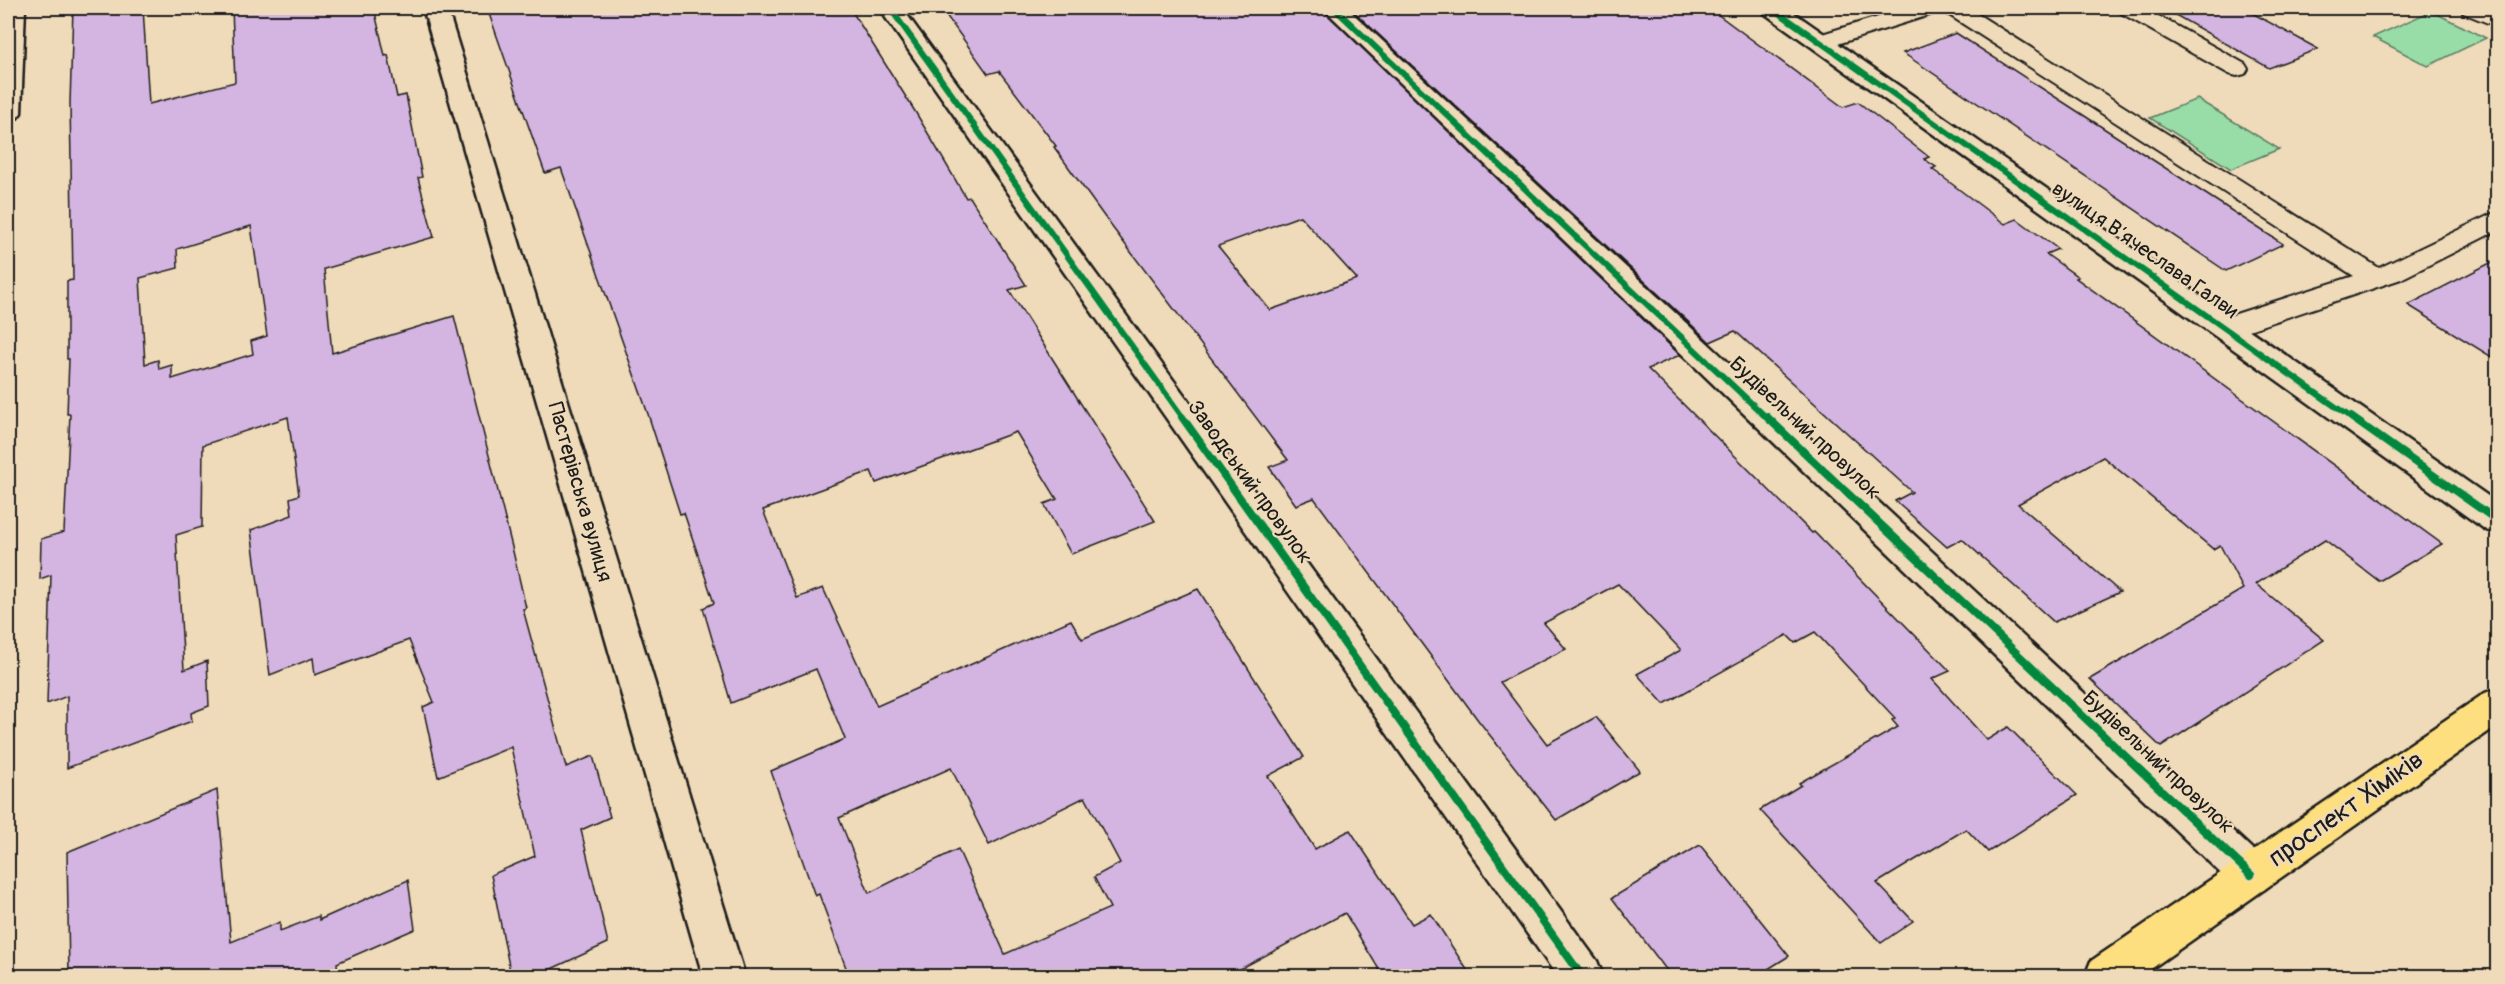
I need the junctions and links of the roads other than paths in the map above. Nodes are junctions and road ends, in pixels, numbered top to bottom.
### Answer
1 (13, 8) edge
2 (435, 8) edge
3 (890, 8) edge
4 (1334, 8) edge
5 (1772, 8) edge
6 (1928, 8) edge
7 (1954, 8) edge
8 (2128, 8) edge
9 (2470, 8) edge
10 (2498, 21) edge
11 (1820, 42) junction
12 (2237, 69) dead end
13 (8, 113) edge
14 (2498, 219) edge
15 (2376, 278) junction
16 (2224, 328) junction
17 (2498, 521) edge
18 (2498, 704) edge
19 (2251, 874) junction
20 (724, 976) edge
21 (1582, 976) edge
22 (2106, 976) edge

1 - 13 street
2 - 20 street, Пастерівська вулиця
3 - 21 street, Заводський провулок
4 - 19 street, Будівельний провулок
5 - 11 street, вулиця Вʼячеслава Галви
6 - 11 lane
7 - 15 lane
8 - 12 lane
9 - 10 lane
11 - 16 street, вулиця Вʼячеслава Галви
14 - 15 lane
15 - 16 lane
16 - 17 street, вулиця Вʼячеслава Галви
18 - 19 main road, проспект Хіміків
19 - 22 main road, проспект Хіміків

